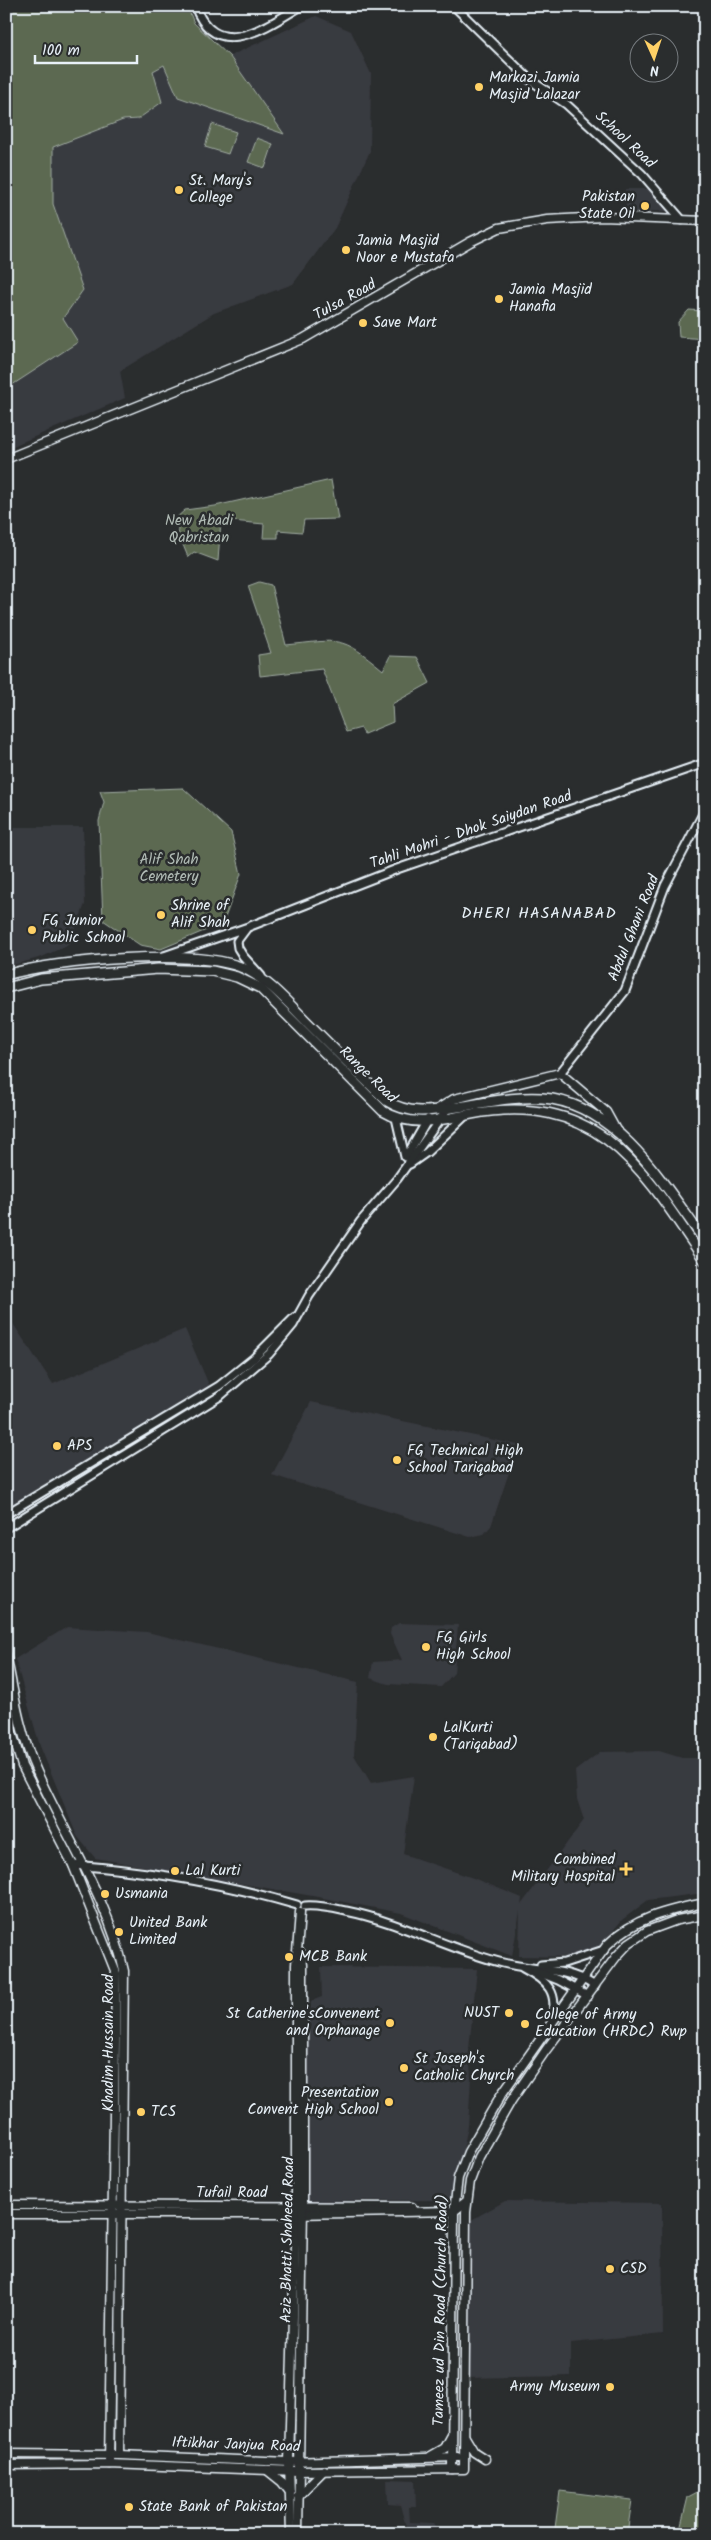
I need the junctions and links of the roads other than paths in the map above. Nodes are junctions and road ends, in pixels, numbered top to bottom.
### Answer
1 (194, 6) edge
2 (301, 6) edge
3 (454, 6) edge
4 (682, 220) junction
5 (705, 221) edge
6 (6, 459) edge
7 (705, 763) edge
8 (705, 810) edge
9 (248, 927) junction
10 (157, 959) junction
11 (6, 976) edge
12 (271, 986) junction
13 (6, 988) edge
14 (560, 1074) junction
15 (448, 1108) junction
16 (435, 1110) junction
17 (466, 1115) junction
18 (396, 1118) junction
19 (439, 1120) junction
20 (427, 1121) junction
21 (617, 1132) junction
22 (406, 1157) junction
23 (406, 1167) junction
24 (705, 1241) edge
25 (705, 1261) edge
26 (299, 1314) junction
27 (6, 1514) edge
28 (6, 1528) edge
29 (6, 1654) edge
30 (6, 1712) edge
31 (73, 1864) junction
32 (82, 1865) junction
33 (705, 1904) edge
34 (301, 1908) junction
35 (705, 1915) edge
36 (604, 1950) junction
37 (520, 1966) junction
38 (584, 1979) junction
39 (595, 1986) junction
40 (576, 1990) junction
41 (588, 1996) junction
42 (550, 2025) junction
43 (467, 2200) junction
44 (6, 2205) edge
45 (456, 2206) junction
46 (119, 2209) junction
47 (299, 2211) junction
48 (6, 2214) edge
49 (113, 2215) junction
50 (466, 2224) junction
51 (452, 2435) junction
52 (464, 2435) junction
53 (6, 2454) edge
54 (110, 2455) junction
55 (119, 2455) junction
56 (452, 2457) junction
57 (464, 2457) junction
58 (427, 2458) junction
59 (485, 2459) dead end
60 (298, 2462) junction
61 (109, 2464) junction
62 (6, 2465) edge
63 (292, 2467) junction
64 (266, 2469) junction
65 (452, 2469) junction
66 (464, 2469) joint
67 (324, 2470) junction
68 (294, 2494) junction
69 (291, 2534) edge
70 (298, 2534) edge

1 - 2 street
3 - 4 street, School Road
4 - 5 main road, Tulsa Road
4 - 6 main road, Tulsa Road
7 - 9 street, Tahli Mohri - Dhok Saiydan Road
8 - 14 street, Abdul Ghani Road
9 - 10 street, Tahli Mohri - Dhok Saiydan Road
9 - 12 street
10 - 11 main road
10 - 12 main road
12 - 16 main road
13 - 18 main road, Range Road
14 - 16 main road
14 - 21 main road
15 - 16 main road
15 - 19 street
15 - 21 main road
16 - 20 street
17 - 19 main road, Range Road
17 - 23 street
17 - 25 main road, Range Road
18 - 20 main road, Range Road
18 - 22 street
19 - 20 main road, Range Road
19 - 23 street
20 - 22 street
21 - 24 main road
22 - 23 street
23 - 26 street
26 - 27 street
26 - 28 street
29 - 32 main road, Khadim Hussain Road
30 - 31 main road, Khadim Hussain Road
31 - 32 street
31 - 46 main road, Khadim Hussain Road
32 - 34 street
32 - 46 main road, Khadim Hussain Road
33 - 36 main road, Tameez ud Din Road (Church Road)
34 - 37 street
34 - 47 main road, Aziz Bhatti Shaheed Road
35 - 39 main road, Tameez ud Din Road (Church Road)
36 - 37 street
36 - 38 main road, Tameez ud Din Road (Church Road)
37 - 38 street
37 - 40 street
37 - 42 street
38 - 39 street
38 - 40 main road, Tameez ud Din Road (Church Road)
39 - 41 main road, Tameez ud Din Road (Church Road)
40 - 41 street
40 - 42 main road, Tameez ud Din Road (Church Road)
41 - 43 main road, Tameez ud Din Road (Church Road)
42 - 45 main road, Tameez ud Din Road (Church Road)
43 - 45 main road
43 - 50 main road, Tameez ud Din Road (Church Road)
44 - 46 main road, Tufail Road
45 - 47 main road, Tufail Road
45 - 47 main road, Tufail Road
45 - 50 main road
45 - 51 main road, Tameez ud Din Road (Church Road)
46 - 47 main road, Tufail Road
46 - 49 main road, Khadim Hussain Road
46 - 55 main road, Khadim Hussain Road
47 - 60 main road, Aziz Bhatti Shaheed Road
47 - 63 main road, Aziz Bhatti Shaheed Road
48 - 49 main road
49 - 54 main road, Khadim Hussain Road
50 - 52 main road, Tameez ud Din Road (Church Road)
51 - 56 main road, Tameez ud Din Road (Church Road)
51 - 58 main road
52 - 57 main road, Tameez ud Din Road (Church Road)
52 - 59 main road
53 - 54 main road, Iftikhar Janjua Road
54 - 55 main road, Iftikhar Janjua Road
54 - 61 main road, Khadim Hussain Road
55 - 63 main road, Iftikhar Janjua Road
56 - 57 main road, Iftikhar Janjua Road
56 - 58 main road, Iftikhar Janjua Road
56 - 65 main road, Tameez ud Din Road (Church Road)
57 - 66 main road, Tameez ud Din Road (Church Road)
58 - 60 main road, Iftikhar Janjua Road
60 - 63 main road, Iftikhar Janjua Road
61 - 62 main road, Iftikhar Janjua Road
61 - 64 main road, Iftikhar Janjua Road
63 - 64 main road, Iftikhar Janjua Road
63 - 67 main road, Iftikhar Janjua Road
63 - 68 main road, Aziz Bhatti Shaheed Road
64 - 68 main road
65 - 66 main road, Iftikhar Janjua Road
65 - 67 main road, Iftikhar Janjua Road
67 - 68 main road
68 - 69 main road, Aziz Bhatti Shaheed Road
68 - 70 main road, Aziz Bhatti Shaheed Road

